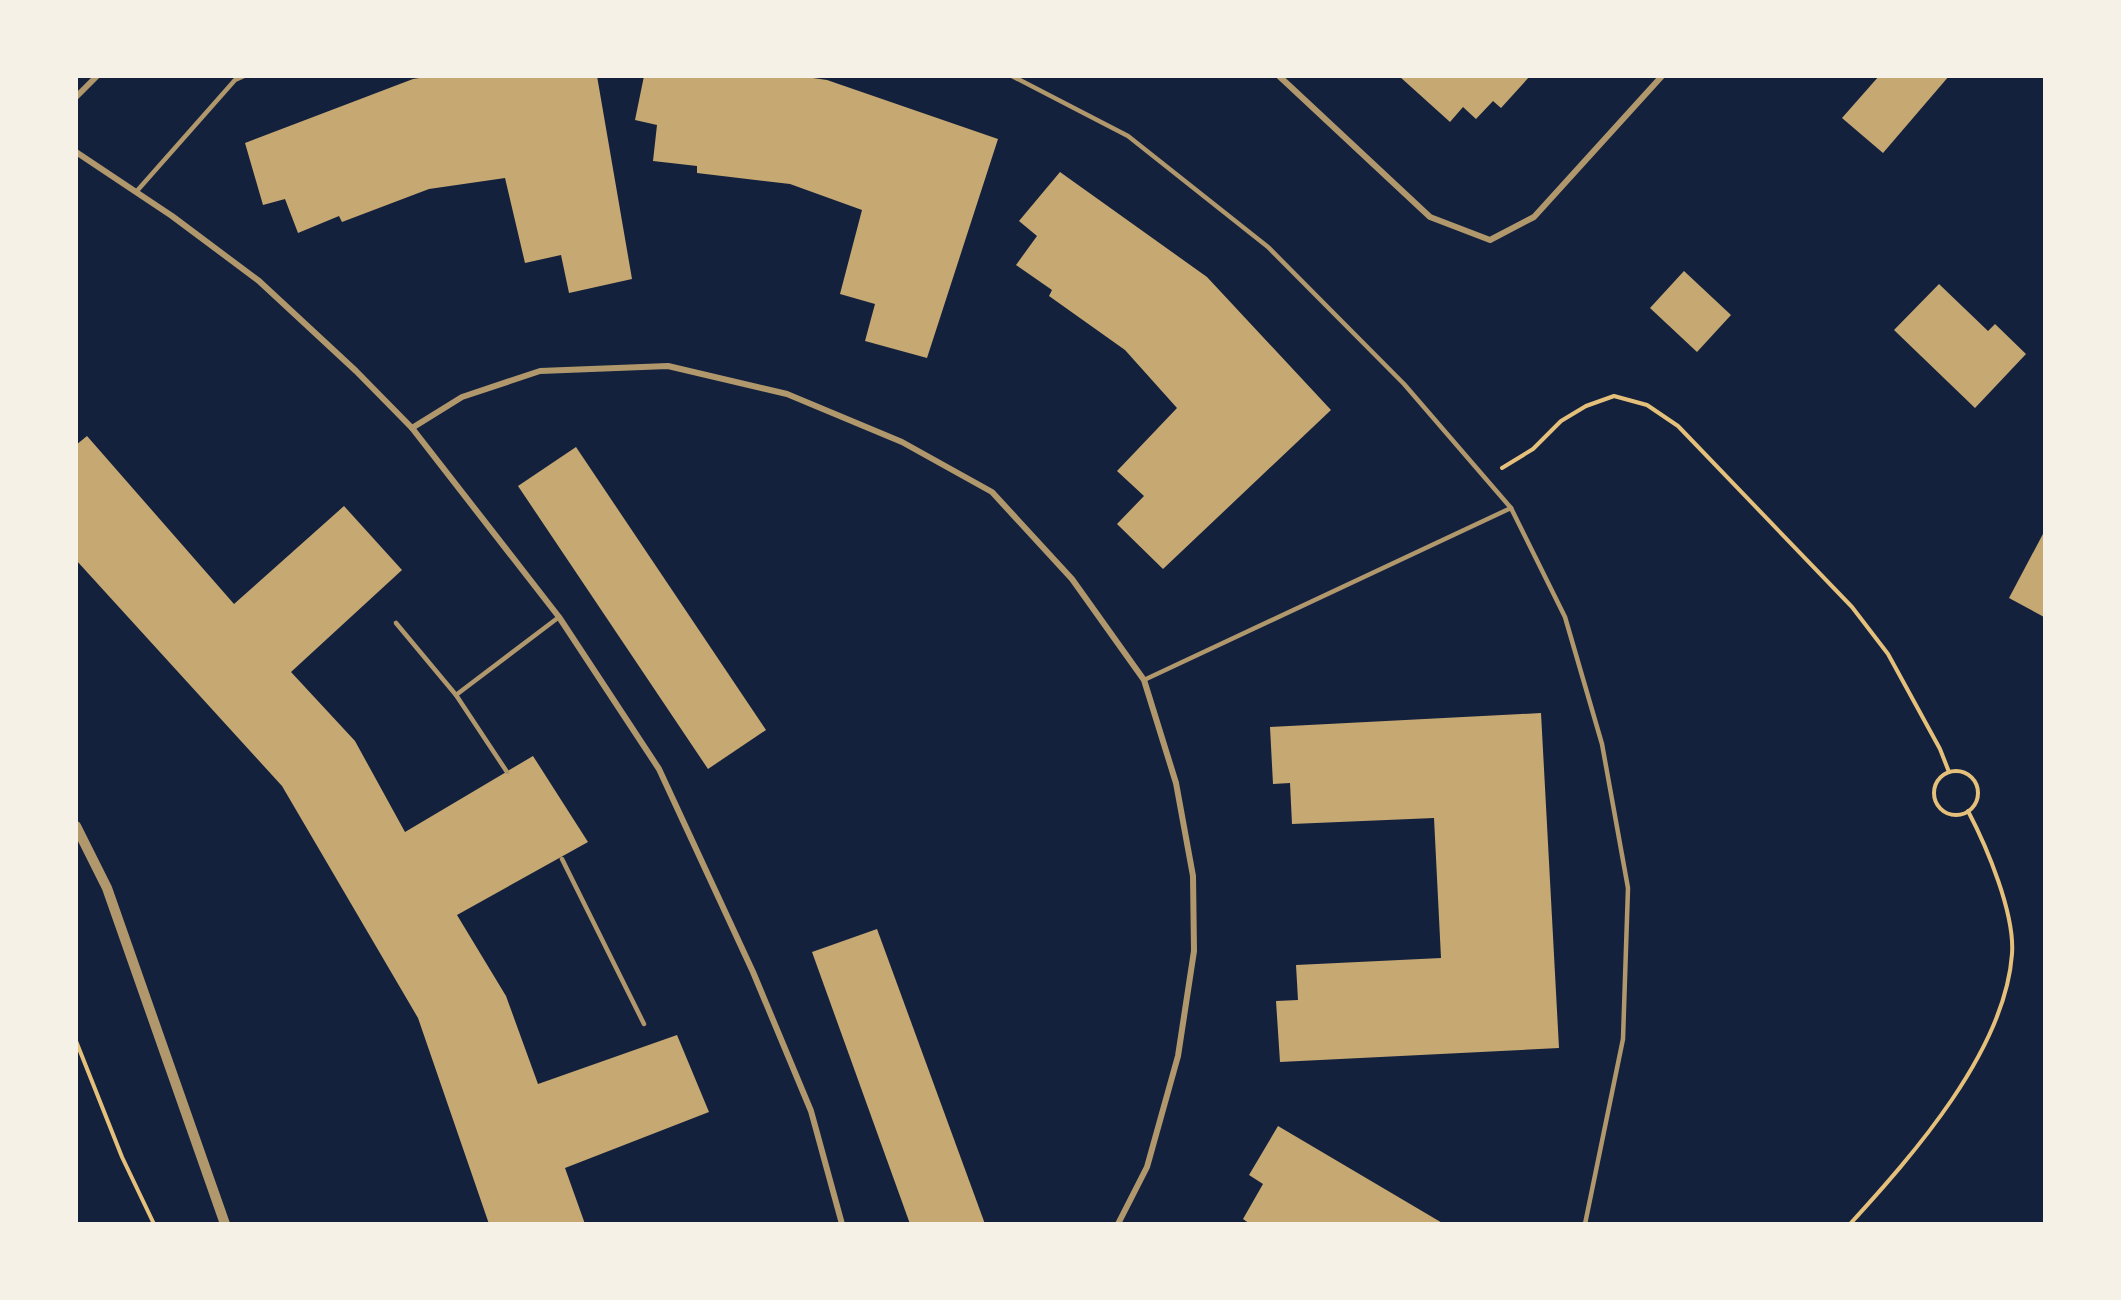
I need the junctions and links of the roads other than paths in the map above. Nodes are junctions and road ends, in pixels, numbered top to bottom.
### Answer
1 (97, 76) edge
2 (244, 76) edge
3 (1012, 76) edge
4 (1279, 76) edge
5 (1662, 76) edge
6 (76, 97) edge
7 (76, 152) edge
8 (136, 192) junction
9 (412, 428) junction
10 (1511, 508) junction
11 (559, 617) junction
12 (396, 623) dead end
13 (1144, 680) junction
14 (456, 695) junction
15 (507, 772) dead end
16 (76, 826) edge
17 (562, 859) dead end
18 (644, 1024) dead end
19 (225, 1224) edge
20 (842, 1224) edge
21 (1118, 1224) edge
22 (1585, 1224) edge

1 - 6 street
2 - 8 lane
3 - 10 lane
4 - 5 street
7 - 8 street
8 - 9 street
9 - 11 street
9 - 13 street
10 - 13 lane
10 - 22 lane
11 - 14 lane
11 - 20 street
12 - 14 lane
13 - 21 street
14 - 15 lane
16 - 19 street
17 - 18 lane

